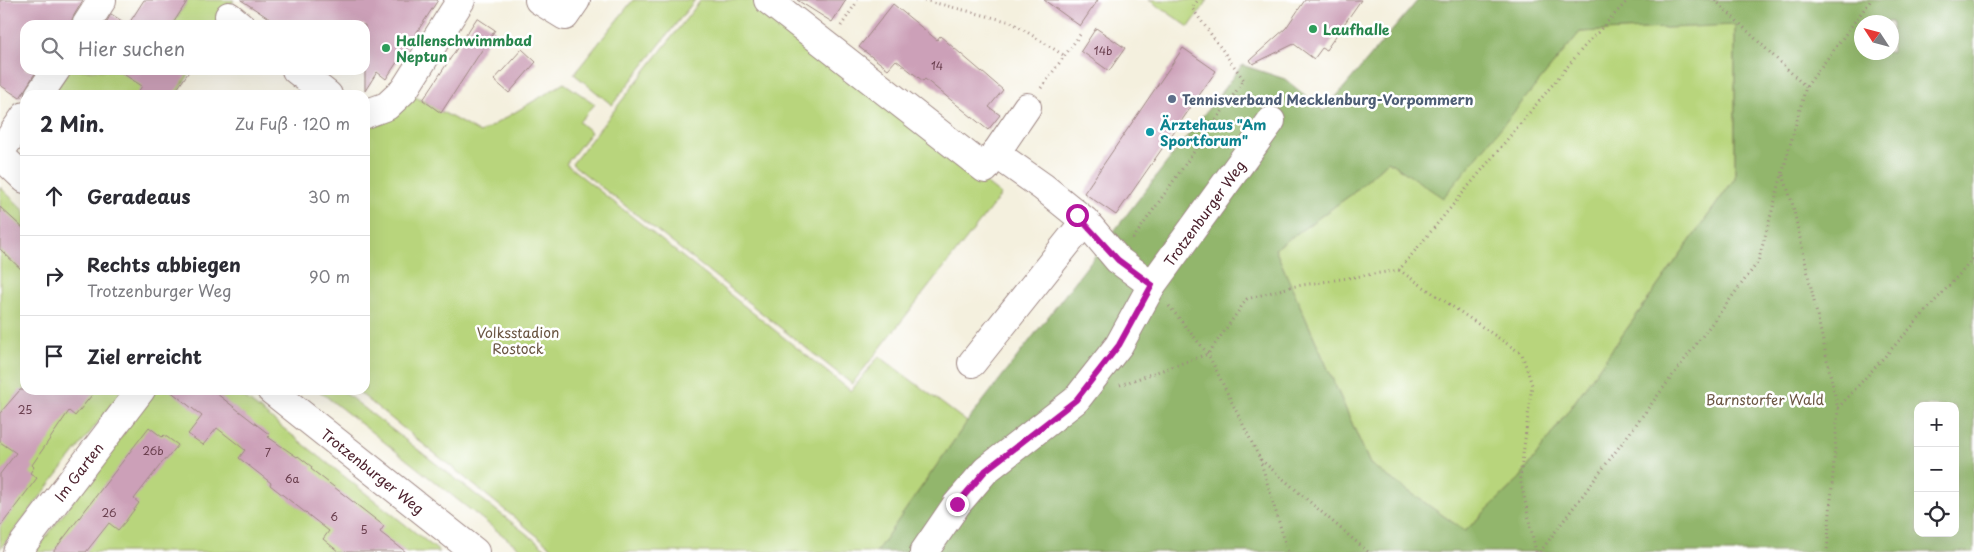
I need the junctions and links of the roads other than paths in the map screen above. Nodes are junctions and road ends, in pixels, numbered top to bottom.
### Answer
1 (102, 0) edge
2 (461, 0) edge
3 (539, 0) edge
4 (576, 0) edge
5 (768, 0) edge
6 (89, 20) edge
7 (53, 75) edge
8 (302, 75) edge
9 (42, 90) edge
10 (322, 90) edge
11 (1027, 107) road end
12 (370, 112) edge
13 (1271, 121) dead end
14 (20, 123) edge
15 (0, 153) edge
16 (995, 153) junction
17 (20, 174) edge
18 (1084, 221) junction
19 (1152, 285) junction
20 (972, 363) dead end
21 (137, 395) edge
22 (277, 395) edge
23 (17, 552) edge
24 (475, 552) edge
25 (924, 552) edge

1 - 6 street
2 - 12 street
3 - 4 street
5 - 16 street
7 - 9 street
8 - 10 street
11 - 16 street
13 - 19 street, Trotzenburger Weg
14 - 15 street
15 - 17 street
16 - 18 street
18 - 19 street
18 - 20 street
19 - 25 street, Trotzenburger Weg
21 - 23 street, Im Garten
22 - 24 street, Trotzenburger Weg

